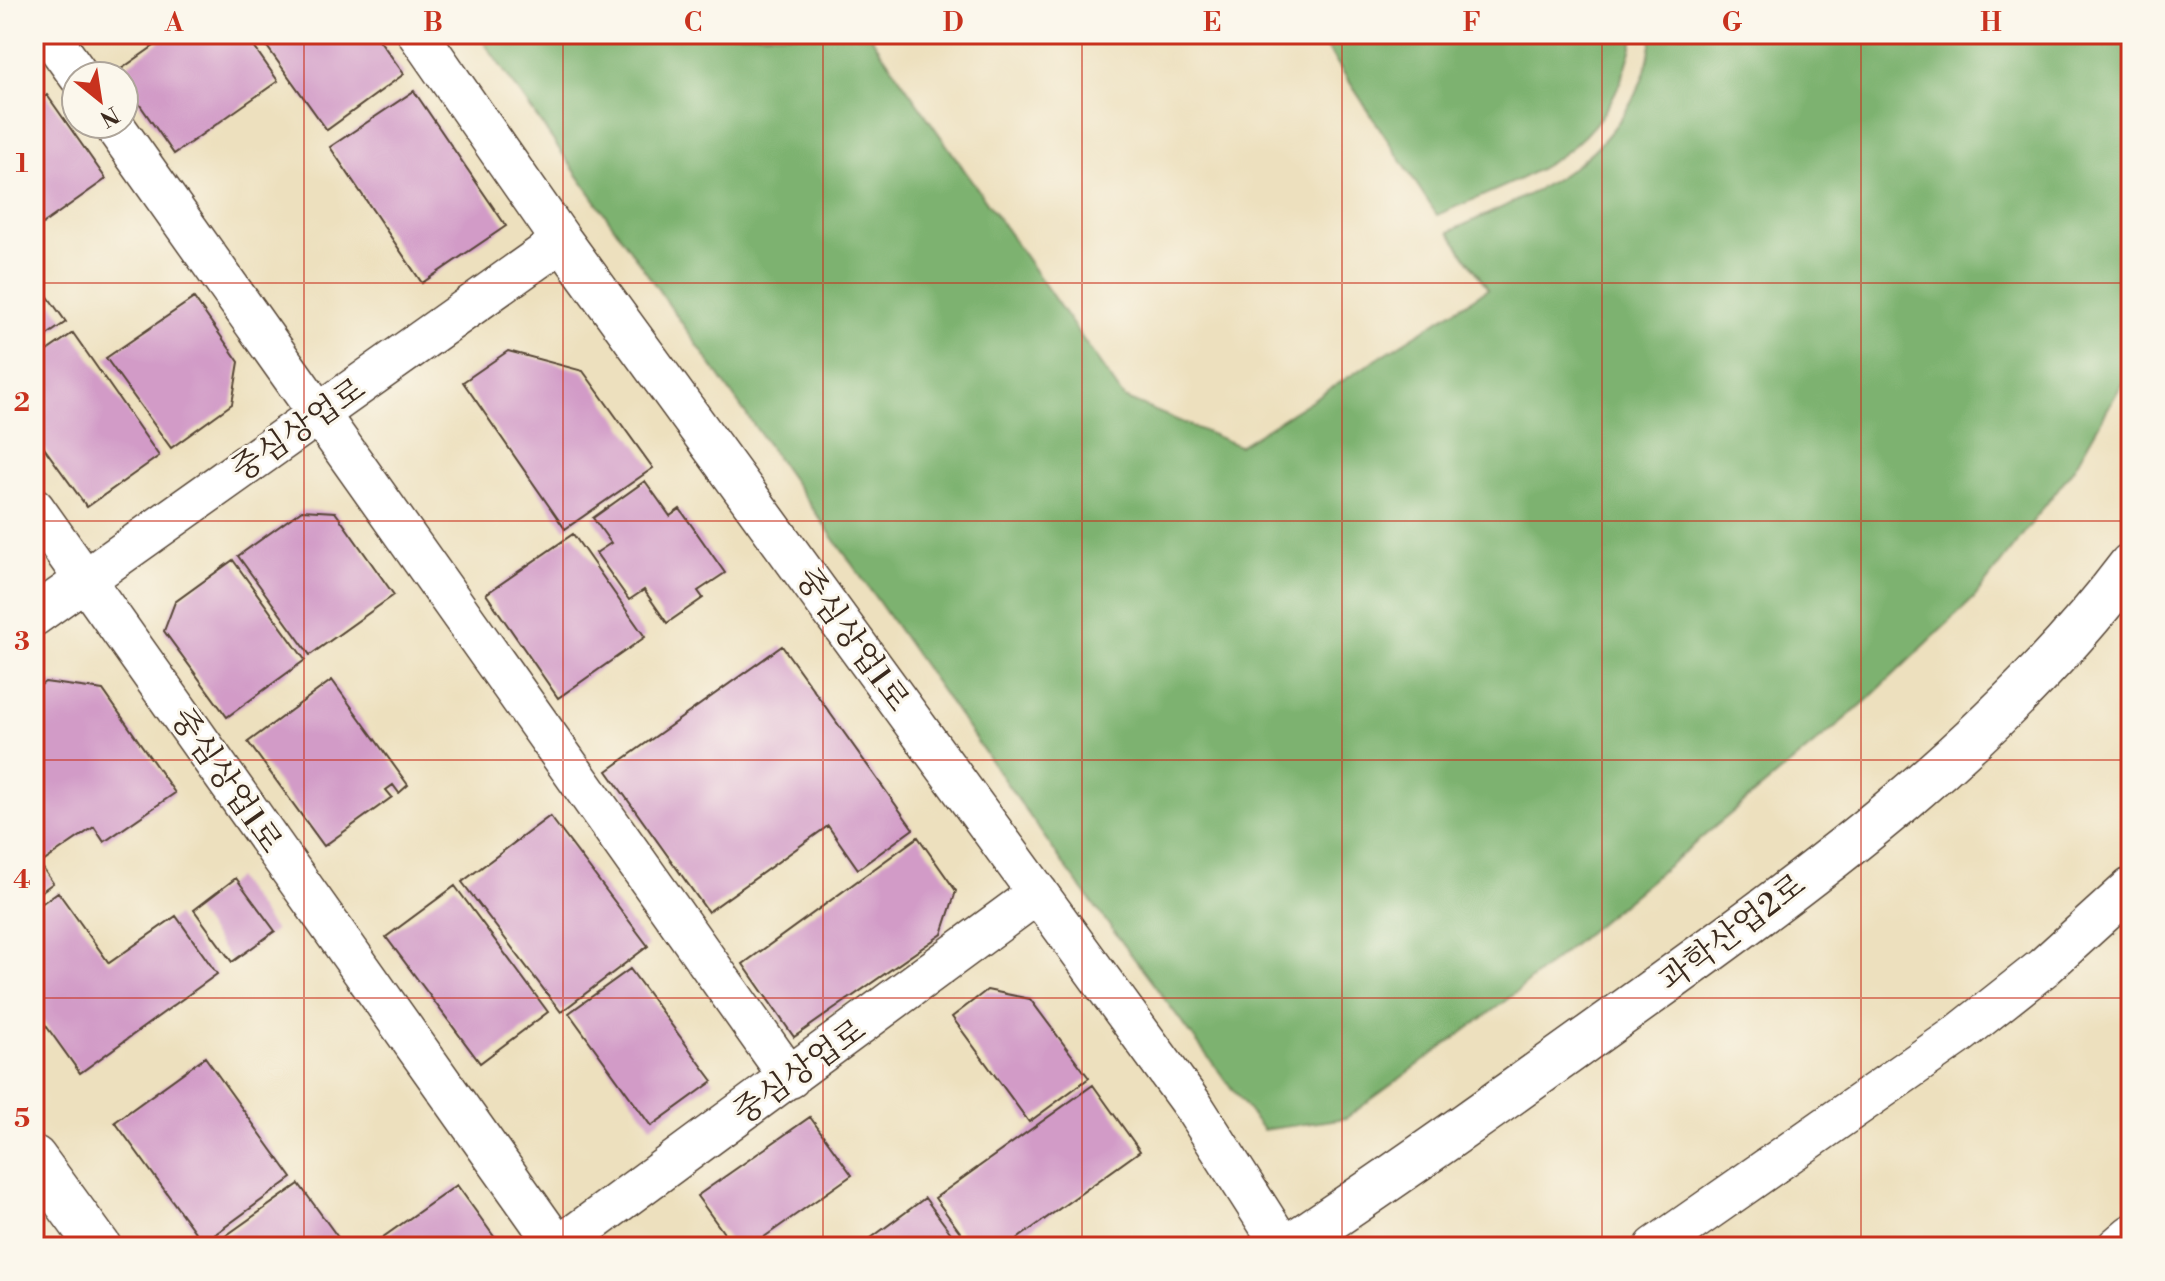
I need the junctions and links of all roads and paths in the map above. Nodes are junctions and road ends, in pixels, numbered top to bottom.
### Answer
1 (49, 34) edge
2 (418, 34) edge
3 (68, 60) edge
4 (124, 140) edge
5 (562, 241) junction
6 (319, 414) junction
7 (34, 508) edge
8 (2131, 565) edge
9 (85, 580) junction
10 (34, 616) edge
11 (2131, 888) edge
12 (1038, 893) junction
13 (790, 1078) junction
14 (34, 1158) edge
15 (2131, 1235) edge
16 (99, 1247) edge
17 (558, 1247) edge
18 (1286, 1247) edge
19 (1655, 1247) edge
20 (2117, 1247) edge

1 - 3 street
2 - 5 street, 중심상업1로
4 - 6 street
5 - 6 street, 중심상업로
5 - 12 street, 중심상업1로
6 - 9 street, 중심상업로
6 - 13 street
7 - 9 street, 중심상업1로
8 - 18 street, 과학산업2로
9 - 10 street, 중심상업로
9 - 17 street, 중심상업1로
11 - 19 street
12 - 13 street, 중심상업로
12 - 18 street, 중심상업1로
13 - 17 street, 중심상업로
14 - 16 street
15 - 20 street

